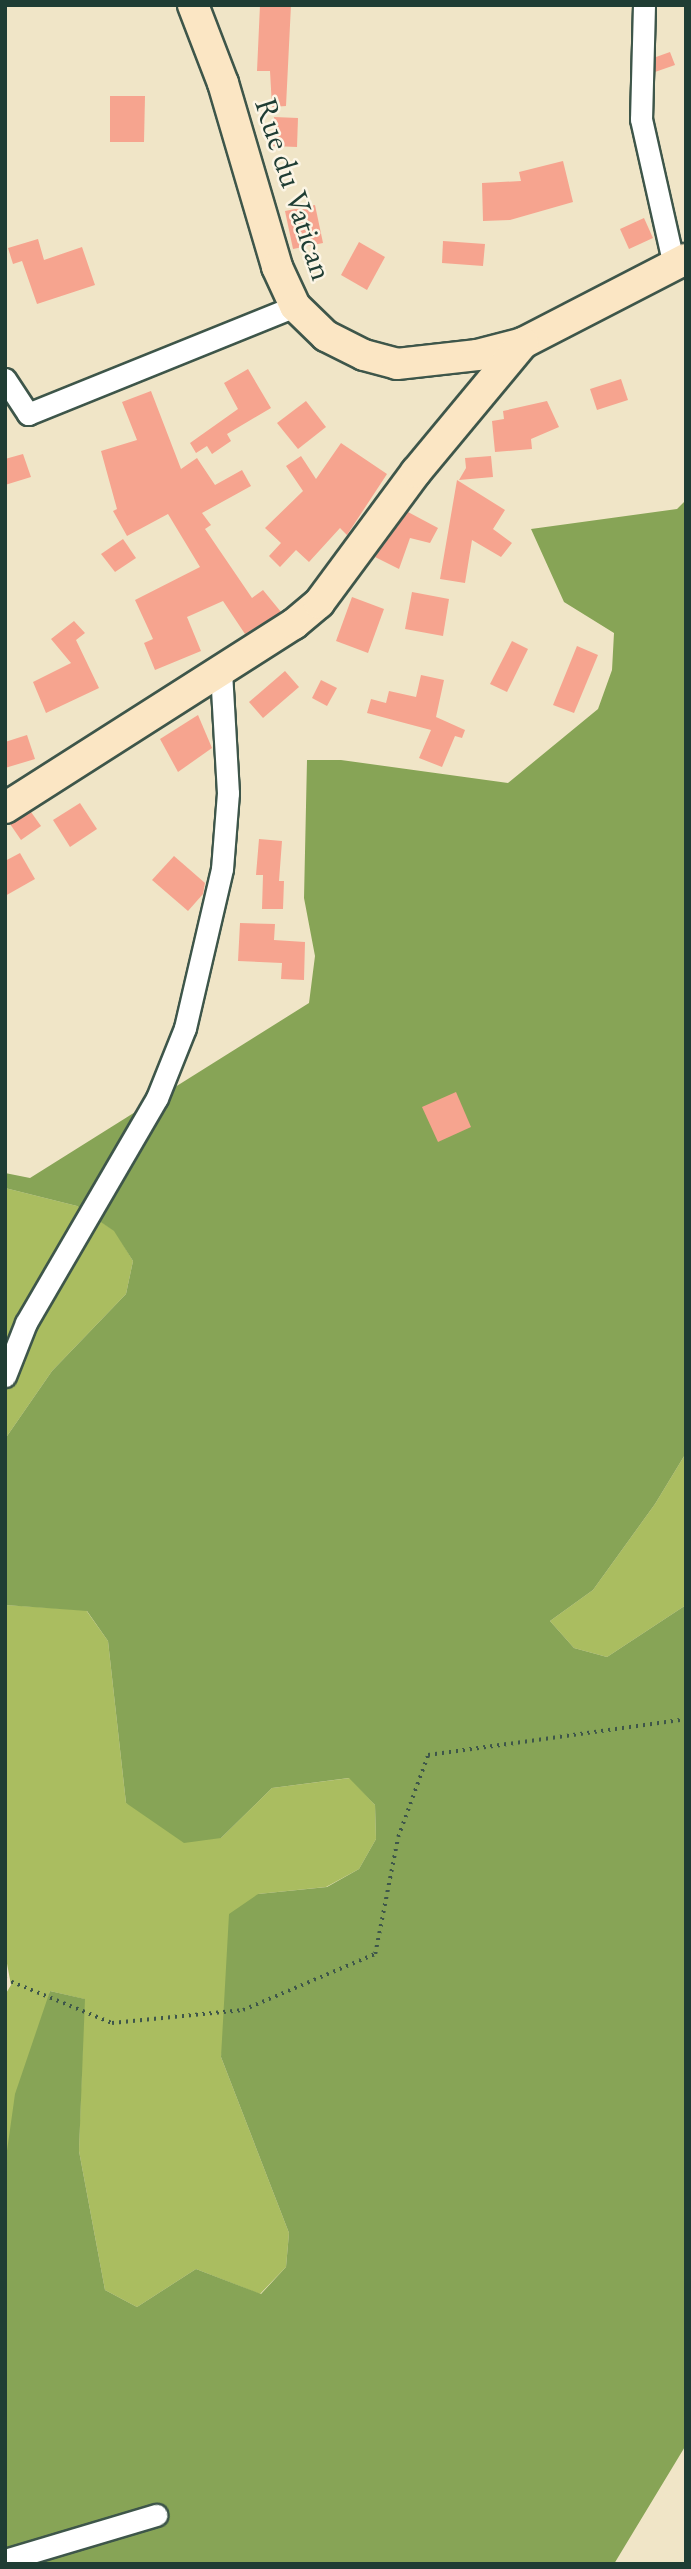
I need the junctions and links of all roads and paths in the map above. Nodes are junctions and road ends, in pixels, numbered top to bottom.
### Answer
1 (193, 5) edge
2 (644, 5) edge
3 (680, 262) edge
4 (295, 306) junction
5 (523, 343) junction
6 (5, 379) edge
7 (221, 672) junction
8 (5, 808) edge
9 (5, 1376) edge
10 (686, 1719) edge
11 (5, 1979) edge
12 (156, 2515) dead end
13 (5, 2560) edge

1 - 4 street, Rue du Vatican
2 - 3 street
3 - 5 street, Rue du Vatican
4 - 5 street, Rue du Vatican
4 - 6 street
5 - 7 street
7 - 8 street
7 - 9 street
10 - 11 path
12 - 13 street

